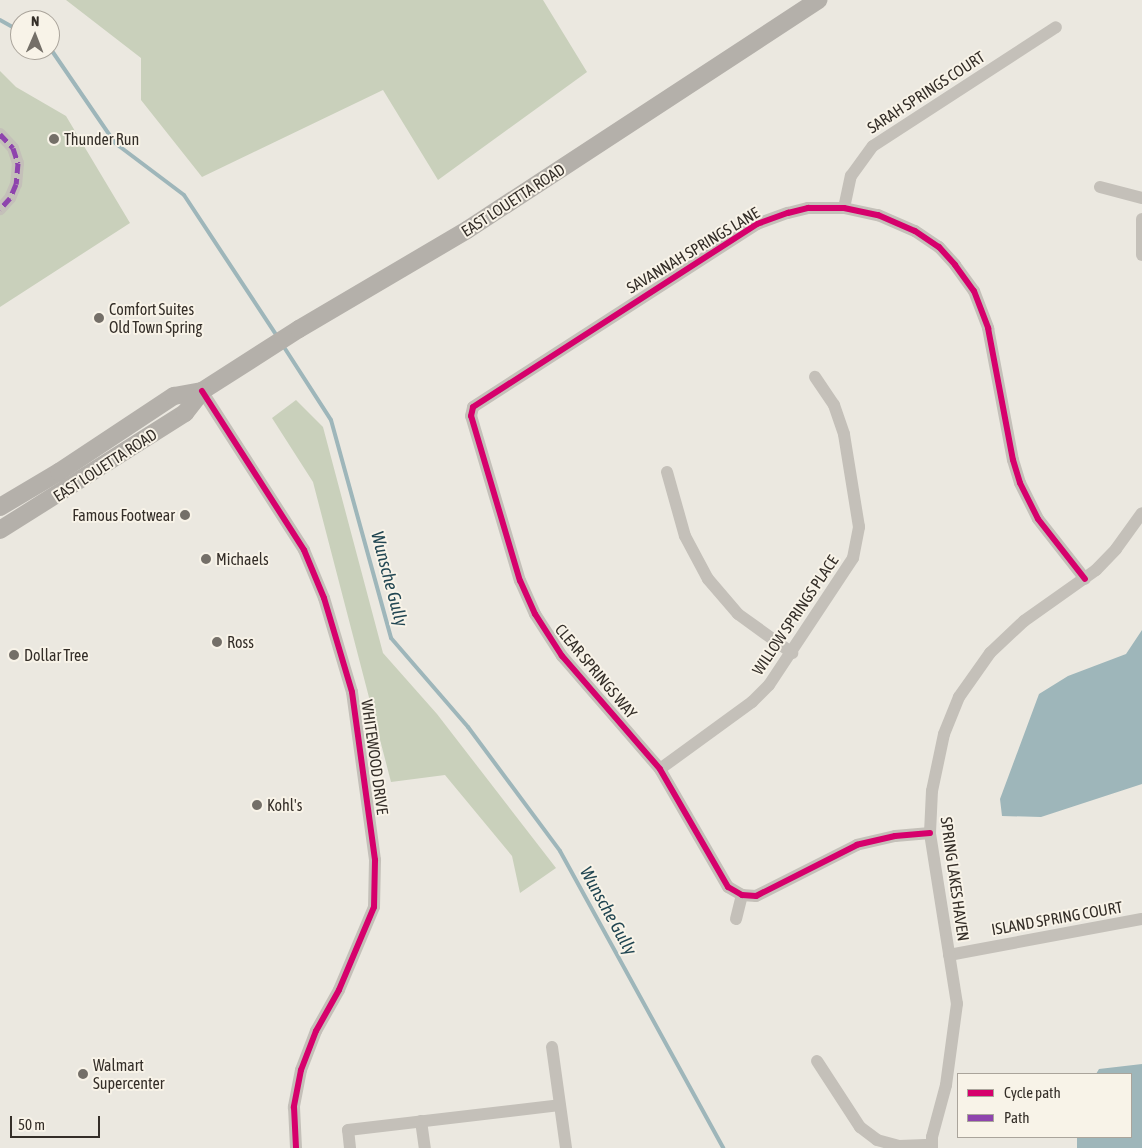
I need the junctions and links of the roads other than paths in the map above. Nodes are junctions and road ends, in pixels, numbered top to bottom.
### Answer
1 (819, 0) edge
2 (1056, 27) dead end
3 (0, 134) edge
4 (1100, 187) dead end
5 (1142, 198) edge
6 (844, 208) junction
7 (0, 209) edge
8 (1142, 219) edge
9 (1142, 255) edge
10 (815, 377) dead end
11 (202, 391) junction
12 (471, 409) joint
13 (667, 472) dead end
14 (0, 507) edge
15 (1142, 513) edge
16 (0, 530) edge
17 (1085, 579) junction
18 (792, 653) junction
19 (660, 769) junction
20 (930, 833) junction
21 (742, 895) junction
22 (736, 919) dead end
23 (1142, 919) edge
24 (949, 955) junction
25 (552, 1047) dead end
26 (817, 1062) dead end
27 (560, 1105) junction
28 (421, 1127) junction
29 (932, 1146) edge
30 (296, 1148) edge
31 (350, 1148) edge
32 (424, 1148) edge
33 (566, 1148) edge

1 - 11 main road, EAST LOUETTA ROAD
2 - 6 street, SARAH SPRINGS COURT
3 - 7 street
4 - 5 street
6 - 12 street, SAVANNAH SPRINGS LANE
6 - 17 street, SAVANNAH SPRINGS LANE
8 - 9 street
10 - 18 street, WILLOW SPRINGS PLACE
11 - 14 main road, EAST LOUETTA ROAD
11 - 16 main road, EAST LOUETTA ROAD
11 - 30 street, WHITEWOOD DRIVE
12 - 19 street, CLEAR SPRINGS WAY
13 - 18 street
15 - 17 street, SPRING LAKES HAVEN
17 - 20 street, SPRING LAKES HAVEN
18 - 19 street, WILLOW SPRINGS PLACE
19 - 21 street, CLEAR SPRINGS WAY
20 - 21 street
20 - 24 street, SPRING LAKES HAVEN
21 - 22 street
23 - 24 street, ISLAND SPRING COURT
24 - 29 street, SPRING LAKES HAVEN
25 - 27 street
26 - 29 street
27 - 28 street
27 - 33 street
28 - 31 street
28 - 32 street

